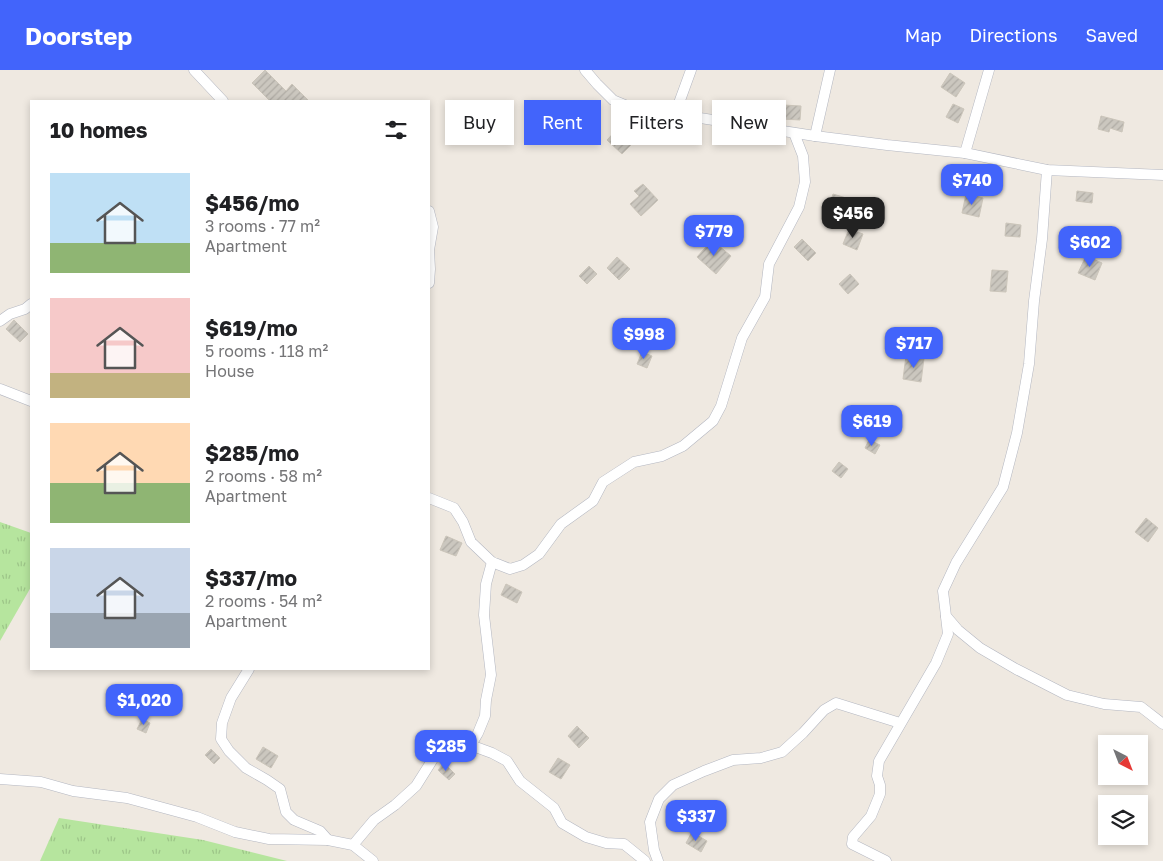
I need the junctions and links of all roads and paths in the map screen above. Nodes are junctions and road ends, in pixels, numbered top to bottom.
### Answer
1 (194, 70) edge
2 (585, 70) edge
3 (691, 70) edge
4 (830, 70) edge
5 (989, 70) edge
6 (211, 89) junction
7 (211, 100) edge
8 (222, 100) edge
9 (613, 100) edge
10 (680, 100) edge
11 (702, 118) edge
12 (794, 133) junction
13 (815, 136) junction
14 (965, 153) junction
15 (1047, 170) junction
16 (1163, 175) edge
17 (430, 215) edge
18 (430, 244) edge
19 (30, 305) edge
20 (0, 321) edge
21 (0, 389) edge
22 (30, 401) edge
23 (430, 498) edge
24 (492, 562) junction
25 (946, 616) junction
26 (248, 670) edge
27 (900, 724) junction
28 (1163, 724) edge
29 (471, 745) junction
30 (0, 779) edge
31 (328, 840) junction
32 (353, 845) junction
33 (373, 861) edge
34 (645, 861) edge
35 (658, 861) edge
36 (886, 861) edge

1 - 6 street
2 - 9 street
3 - 10 street
4 - 13 street
5 - 14 street
6 - 7 street
6 - 8 street
11 - 12 street
12 - 13 street
12 - 24 street
13 - 14 street
14 - 15 street
15 - 16 street
15 - 25 street
17 - 18 street
19 - 20 street
21 - 22 street
23 - 24 street
24 - 29 street
25 - 27 street
25 - 28 street
26 - 31 street
27 - 35 street
27 - 36 street
29 - 32 street
29 - 34 street
30 - 31 street
31 - 32 street
32 - 33 street

